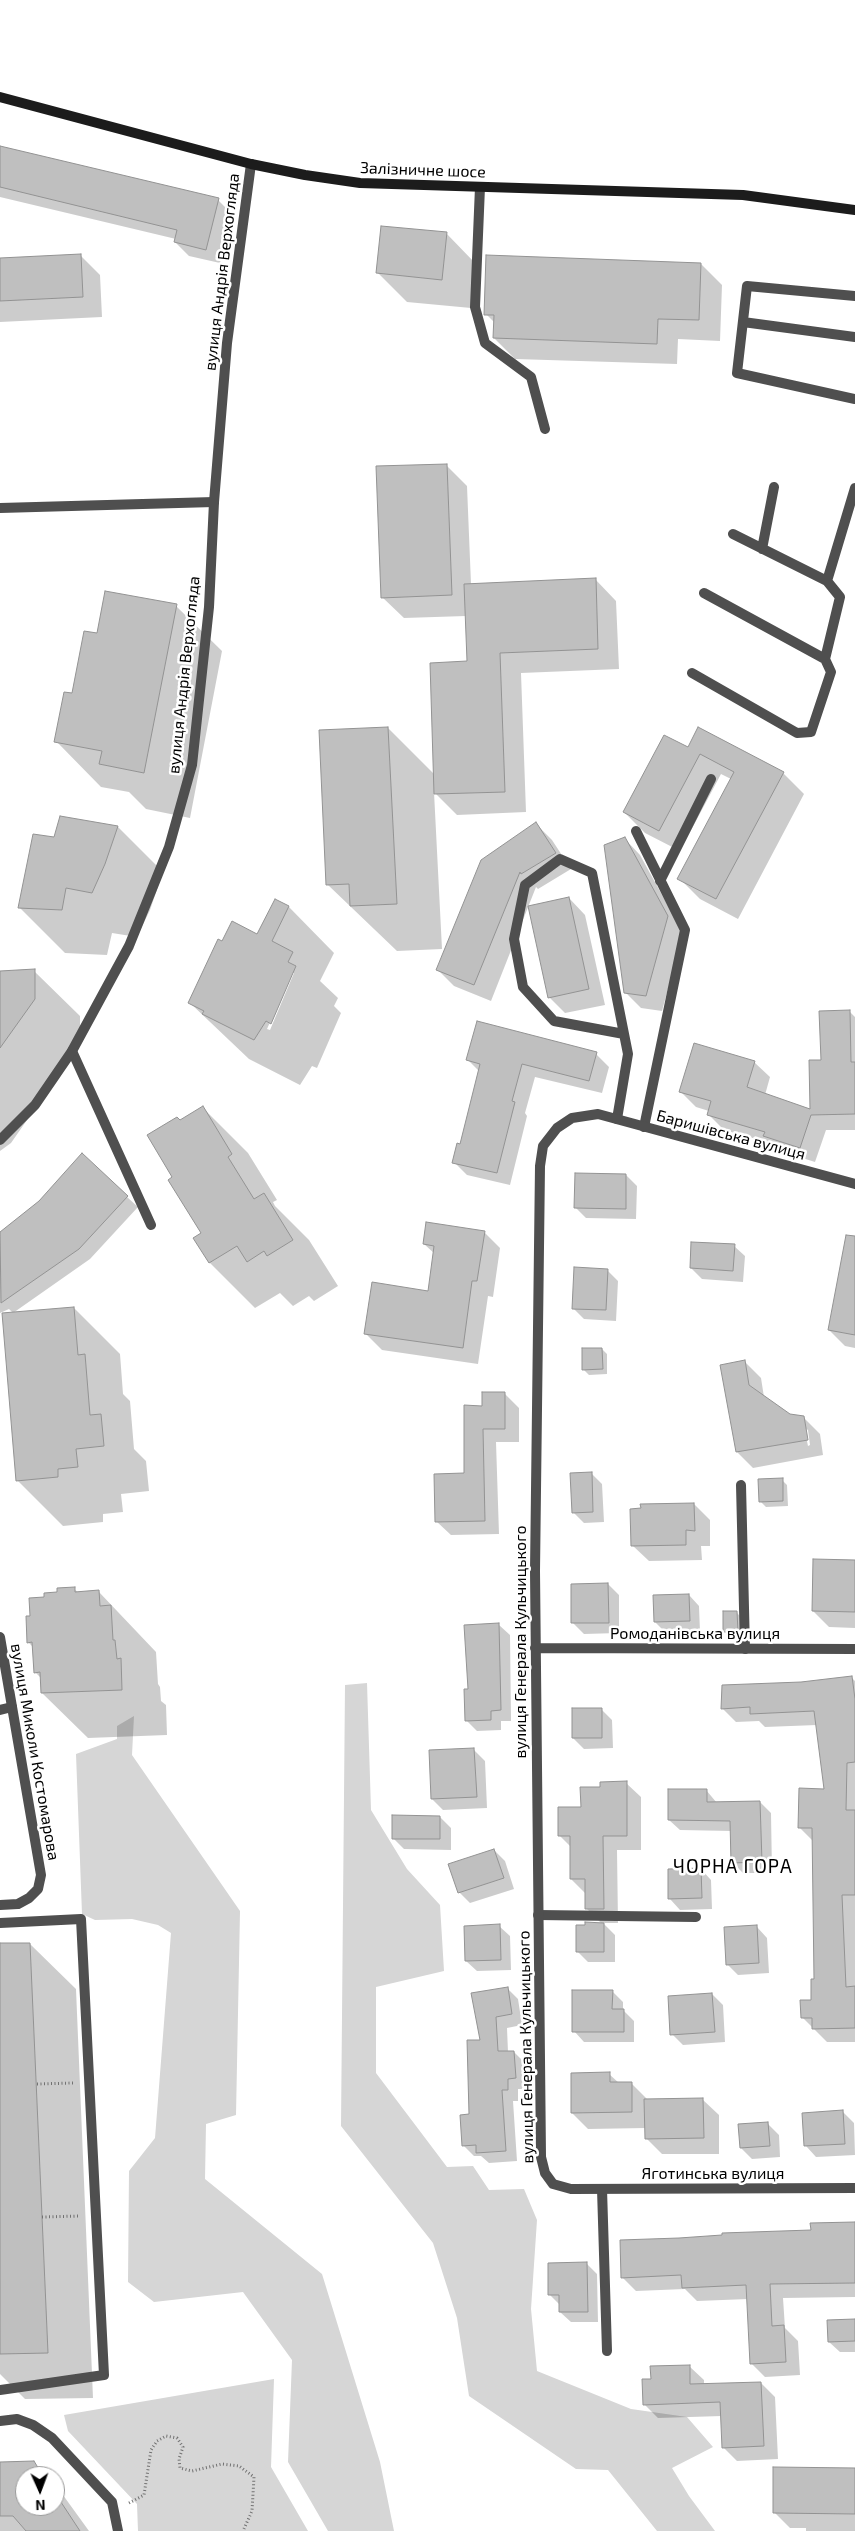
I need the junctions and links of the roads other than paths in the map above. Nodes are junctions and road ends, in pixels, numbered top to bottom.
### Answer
1 (0, 97) edge
2 (251, 164) junction
3 (480, 187) junction
4 (855, 210) edge
5 (855, 296) edge
6 (743, 322) junction
7 (855, 337) edge
8 (855, 399) edge
9 (545, 429) dead end
10 (774, 487) dead end
11 (855, 488) edge
12 (214, 502) junction
13 (0, 508) edge
14 (733, 534) dead end
15 (762, 549) junction
16 (827, 581) junction
17 (704, 594) dead end
18 (825, 659) junction
19 (692, 673) dead end
20 (711, 779) dead end
21 (636, 831) dead end
22 (660, 881) junction
23 (624, 1034) junction
24 (72, 1050) junction
25 (598, 1114) joint
26 (617, 1119) junction
27 (644, 1127) junction
28 (0, 1140) edge
29 (855, 1184) edge
30 (150, 1225) dead end
31 (741, 1485) dead end
32 (0, 1637) edge
33 (535, 1648) junction
34 (745, 1649) junction
35 (855, 1649) edge
36 (12, 1707) junction
37 (0, 1710) edge
38 (0, 1905) edge
39 (538, 1915) junction
40 (696, 1917) dead end
41 (0, 1923) edge
42 (855, 2188) edge
43 (571, 2189) joint
44 (602, 2190) junction
45 (607, 2351) dead end
46 (0, 2390) edge
47 (0, 2421) edge
48 (118, 2531) edge

1 - 2 street, Залізничне шосе
2 - 3 street, Залізничне шосе
2 - 12 street, вулиця Андрія Верхогляда
3 - 4 street, Залізничне шосе
3 - 9 street
5 - 6 street
6 - 7 street
6 - 8 street
10 - 15 street
11 - 16 street
12 - 13 street
12 - 24 street, вулиця Андрія Верхогляда
14 - 15 street
15 - 16 street
16 - 18 street
17 - 18 street
18 - 19 street
20 - 22 street
21 - 22 street
22 - 27 street
23 - 23 street
23 - 26 street
24 - 28 street, вулиця Андрія Верхогляда
24 - 30 street
25 - 26 street, Баришівська вулиця
25 - 33 street, вулиця Генерала Кульчицького
26 - 27 street, Баришівська вулиця
27 - 29 street, Баришівська вулиця
31 - 34 street
32 - 36 street, вулиця Миколи Костомарова
33 - 34 street, Ромоданівська вулиця
33 - 39 street, вулиця Генерала Кульчицького
34 - 35 street, Ромоданівська вулиця
36 - 37 street
36 - 38 street, вулиця Миколи Костомарова
39 - 40 street
39 - 43 street, вулиця Генерала Кульчицького
41 - 46 street
42 - 44 street, Яготинська вулиця
43 - 44 street, Яготинська вулиця
44 - 45 street
47 - 48 street

